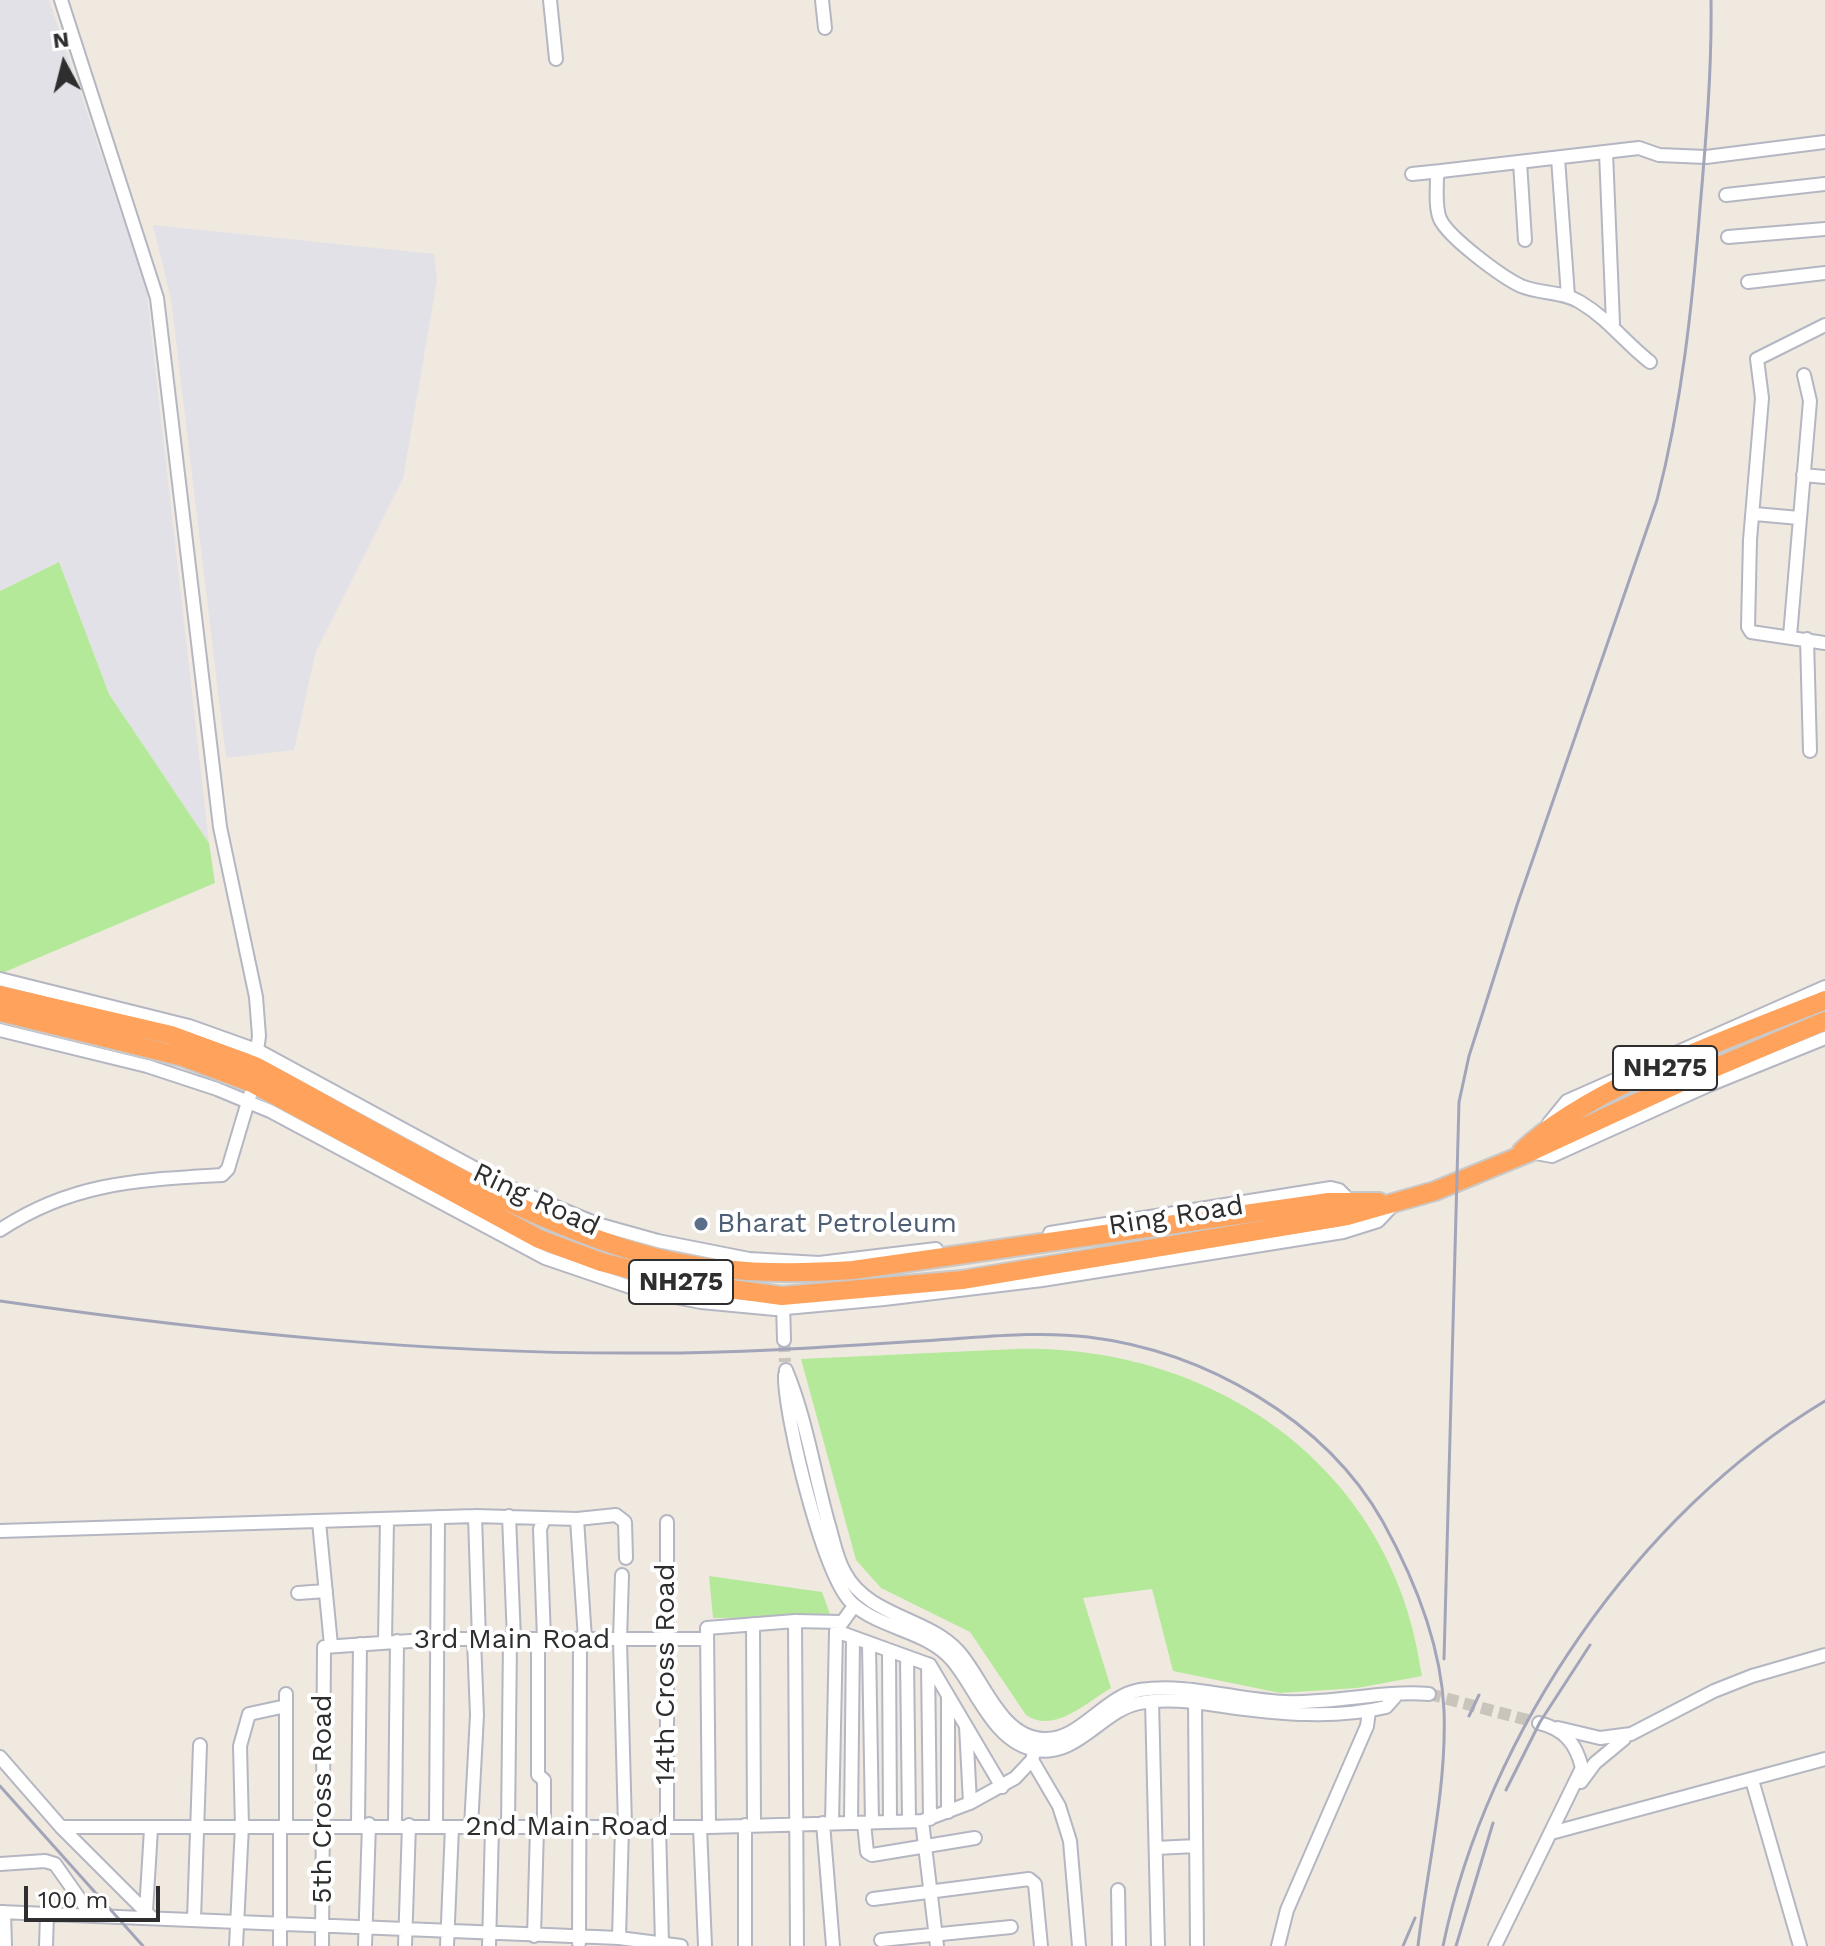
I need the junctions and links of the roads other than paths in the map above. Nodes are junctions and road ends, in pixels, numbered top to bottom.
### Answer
1 (61, 0) edge
2 (550, 0) edge
3 (822, 0) edge
4 (825, 28) dead end
5 (556, 59) dead end
6 (1825, 142) edge
7 (1606, 152) junction
8 (1558, 158) junction
9 (1520, 162) junction
10 (1441, 171) junction
11 (1412, 174) dead end
12 (1825, 184) edge
13 (1726, 195) dead end
14 (1825, 229) edge
15 (1728, 237) dead end
16 (1525, 240) dead end
17 (1825, 273) edge
18 (1748, 282) dead end
19 (1568, 296) junction
20 (1613, 323) junction
21 (1825, 325) edge
22 (1650, 362) dead end
23 (1804, 375) dead end
24 (1803, 475) junction
25 (1825, 477) edge
26 (1755, 514) junction
27 (1799, 518) junction
28 (1790, 636) junction
29 (1807, 639) junction
30 (1825, 643) edge
31 (1810, 751) dead end
32 (0, 979) edge
33 (1825, 987) edge
34 (0, 995) edge
35 (1825, 1000) edge
36 (0, 1012) edge
37 (1825, 1021) edge
38 (0, 1030) edge
39 (1825, 1038) edge
40 (254, 1075) junction
41 (1545, 1129) junction
42 (1524, 1154) junction
43 (1402, 1201) junction
44 (0, 1230) edge
45 (783, 1302) junction
46 (784, 1340) tunnel mouth
47 (475, 1516) junction
48 (509, 1516) junction
49 (438, 1517) junction
50 (387, 1519) junction
51 (544, 1519) junction
52 (577, 1519) junction
53 (319, 1522) junction
54 (667, 1522) dead end
55 (0, 1531) edge
56 (626, 1558) dead end
57 (622, 1575) dead end
58 (326, 1591) junction
59 (298, 1593) dead end
60 (854, 1606) junction
61 (795, 1621) junction
62 (753, 1624) junction
63 (838, 1626) junction
64 (853, 1638) junction
65 (439, 1639) junction
66 (512, 1639) junction
67 (541, 1639) junction
68 (582, 1639) junction
69 (665, 1639) junction
70 (706, 1639) junction
71 (477, 1640) junction
72 (620, 1640) junction
73 (391, 1641) junction
74 (360, 1644) junction
75 (869, 1644) junction
76 (326, 1649) junction
77 (889, 1651) junction
78 (1825, 1655) edge
79 (907, 1657) junction
80 (928, 1664) junction
81 (948, 1692) junction
82 (1429, 1694) tunnel mouth
83 (1395, 1697) junction
84 (1152, 1701) junction
85 (1195, 1702) junction
86 (1369, 1711) junction
87 (966, 1723) junction
88 (1539, 1723) tunnel mouth
89 (1558, 1728) junction
90 (1631, 1734) junction
91 (200, 1745) dead end
92 (1035, 1750) junction
93 (0, 1757) edge
94 (1825, 1759) edge
95 (1752, 1780) junction
96 (1002, 1787) junction
97 (1574, 1791) junction
98 (970, 1803) junction
99 (948, 1812) junction
100 (920, 1820) junction
101 (862, 1822) junction
102 (890, 1822) junction
103 (828, 1823) junction
104 (364, 1824) junction
105 (796, 1824) junction
106 (395, 1825) junction
107 (409, 1825) junction
108 (750, 1825) junction
109 (242, 1826) junction
110 (325, 1826) junction
111 (436, 1826) junction
112 (578, 1826) junction
113 (624, 1826) junction
114 (663, 1826) junction
115 (61, 1827) junction
116 (199, 1827) junction
117 (283, 1827) junction
118 (452, 1827) junction
119 (471, 1827) junction
120 (492, 1827) junction
121 (540, 1827) junction
122 (704, 1827) junction
123 (508, 1828) junction
124 (151, 1829) junction
125 (1551, 1833) junction
126 (975, 1838) dead end
127 (925, 1846) junction
128 (1196, 1846) junction
129 (1156, 1848) junction
130 (0, 1864) edge
131 (1118, 1890) dead end
132 (930, 1891) junction
133 (873, 1899) dead end
134 (2, 1912) edge
135 (47, 1914) junction
136 (149, 1914) junction
137 (91, 1915) junction
138 (194, 1919) junction
139 (237, 1921) junction
140 (280, 1923) junction
141 (323, 1924) junction
142 (366, 1927) junction
143 (1011, 1927) dead end
144 (406, 1929) junction
145 (448, 1931) junction
146 (536, 1939) edge
147 (489, 1940) edge
148 (881, 1940) dead end
149 (936, 1940) edge
150 (623, 1941) edge
151 (579, 1942) edge
152 (669, 1945) edge
153 (5, 1946) edge
154 (46, 1946) edge
155 (236, 1946) edge
156 (280, 1946) edge
157 (322, 1946) edge
158 (365, 1946) edge
159 (405, 1946) edge
160 (447, 1946) edge
161 (705, 1946) edge
162 (745, 1946) edge
163 (797, 1946) edge
164 (833, 1946) edge
165 (1041, 1946) edge
166 (1079, 1946) edge
167 (1119, 1946) edge
168 (1158, 1946) edge
169 (1197, 1946) edge
170 (1278, 1946) edge
171 (1495, 1946) edge
172 (1800, 1946) edge

1 - 40 street
2 - 5 street
3 - 4 street
6 - 7 street
7 - 8 street
7 - 20 street
8 - 9 street
8 - 19 street
9 - 10 street
9 - 16 street
10 - 11 street
10 - 19 street
12 - 13 street
14 - 15 street
17 - 18 street
19 - 20 street
20 - 22 street
21 - 26 street
23 - 24 street
24 - 25 street
24 - 27 street
26 - 27 street
26 - 28 street
27 - 28 street
28 - 29 street
29 - 30 street
29 - 31 street
32 - 40 street
33 - 41 street
34 - 40 highway, Ring Road / NH275
35 - 41 highway, Ring Road / NH275
36 - 40 highway, Ring Road / NH275
37 - 42 highway, Ring Road / NH275
38 - 40 street
39 - 42 street
40 - 43 highway, Ring Road / NH275
40 - 44 street
40 - 45 highway, Ring Road / NH275
41 - 42 highway, Ring Road / NH275
42 - 43 highway, Ring Road / NH275
43 - 45 highway, Ring Road / NH275
45 - 46 street
47 - 48 street
47 - 49 street
47 - 71 street
48 - 51 street
48 - 66 street
49 - 50 street
49 - 65 street
50 - 53 street
50 - 73 street
51 - 52 street
51 - 67 street
52 - 56 street
52 - 68 street
53 - 55 street
53 - 58 street, 5th Cross Road
54 - 69 street, 14th Cross Road
57 - 72 street
58 - 59 street
58 - 76 street, 5th Cross Road
60 - 63 street
60 - 92 street
60 - 92 street
61 - 62 street
61 - 63 street
61 - 105 street
62 - 70 street
62 - 108 street
63 - 64 street
63 - 103 street
64 - 75 street
64 - 101 street
65 - 71 street, 3rd Main Road
65 - 73 street, 3rd Main Road
65 - 111 street
66 - 67 street, 3rd Main Road
66 - 71 street, 3rd Main Road
66 - 123 street
67 - 68 street, 3rd Main Road
67 - 121 street
68 - 72 street, 3rd Main Road
68 - 112 street
69 - 70 street, 3rd Main Road
69 - 72 street, 3rd Main Road
69 - 114 street, 14th Cross Road
70 - 122 street
71 - 119 street
72 - 113 street
73 - 74 street, 3rd Main Road
73 - 106 street
74 - 76 street, 3rd Main Road
74 - 104 street
75 - 77 street
75 - 101 street
76 - 110 street, 5th Cross Road
77 - 79 street
77 - 102 street
78 - 90 street
79 - 80 street
79 - 100 street
80 - 81 street
80 - 100 street
81 - 87 street
81 - 99 street
82 - 83 street
83 - 86 street
83 - 92 street
84 - 85 street
84 - 92 street
84 - 129 street
85 - 86 street
85 - 128 street
86 - 170 street
87 - 96 street
87 - 98 street
88 - 89 street
89 - 90 street
89 - 97 street
90 - 97 street
91 - 116 street
92 - 96 street, 2nd Main Road
92 - 166 street
93 - 115 street
94 - 95 street
95 - 125 street
95 - 172 street
96 - 98 street, 2nd Main Road
97 - 125 street
98 - 99 street, 2nd Main Road
99 - 100 street, 2nd Main Road
100 - 102 street, 2nd Main Road
100 - 127 street
101 - 102 street, 2nd Main Road
101 - 103 street, 2nd Main Road
101 - 127 street
103 - 105 street, 2nd Main Road
103 - 164 street
104 - 106 street, 2nd Main Road
104 - 110 street, 2nd Main Road
104 - 142 street
105 - 108 street, 2nd Main Road
105 - 163 street
106 - 107 street, 2nd Main Road
107 - 111 street, 2nd Main Road
107 - 144 street
108 - 122 street, 2nd Main Road
108 - 162 street
109 - 116 street, 2nd Main Road
109 - 117 street, 2nd Main Road
109 - 117 street
109 - 139 street
110 - 117 street, 2nd Main Road
110 - 141 street, 5th Cross Road
111 - 118 street, 2nd Main Road
112 - 113 street, 2nd Main Road
112 - 121 street, 2nd Main Road
112 - 151 street
113 - 114 street, 2nd Main Road
113 - 150 street
114 - 122 street, 2nd Main Road
114 - 152 street, 14th Cross Road
115 - 124 street, 2nd Main Road
115 - 136 street
116 - 124 street, 2nd Main Road
116 - 138 street
117 - 140 street
118 - 119 street, 2nd Main Road
118 - 145 street
119 - 120 street, 2nd Main Road
120 - 123 street, 2nd Main Road
120 - 147 street
121 - 123 street, 2nd Main Road
121 - 146 street
122 - 161 street
124 - 136 street
125 - 171 street
126 - 127 street
127 - 132 street
128 - 129 street
128 - 169 street
129 - 168 street
130 - 137 street
131 - 167 street
132 - 133 street
132 - 149 street
132 - 165 street
134 - 135 street
134 - 153 street
135 - 137 street
135 - 154 street
136 - 137 street
136 - 138 street
138 - 139 street
139 - 140 street
139 - 155 street
140 - 141 street
140 - 156 street
141 - 142 street
141 - 157 street, 5th Cross Road
142 - 144 street
142 - 158 street
143 - 149 street
144 - 145 street
144 - 159 street
145 - 147 street
145 - 160 street
146 - 147 street
146 - 151 street
148 - 149 street
150 - 151 street
150 - 152 street

